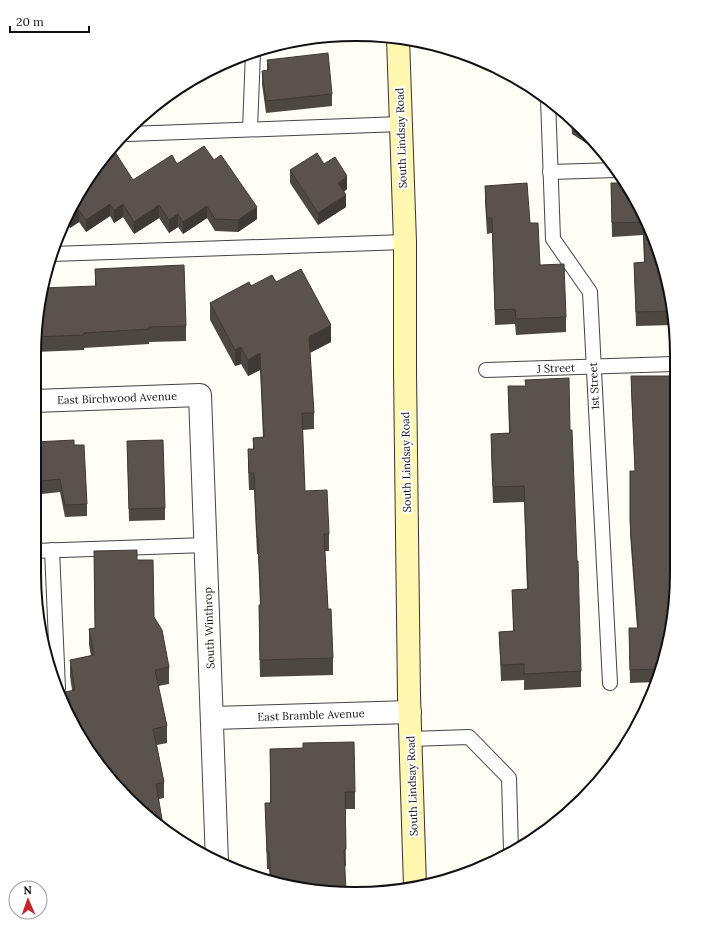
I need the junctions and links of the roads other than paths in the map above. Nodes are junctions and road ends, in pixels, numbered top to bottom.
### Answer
1 (398, 44) edge
2 (253, 58) edge
3 (548, 107) edge
4 (401, 124) junction
5 (250, 129) junction
6 (132, 134) edge
7 (609, 170) edge
8 (550, 172) junction
9 (405, 242) junction
10 (58, 254) edge
11 (670, 364) edge
12 (593, 366) junction
13 (486, 370) dead end
14 (200, 395) joint
15 (41, 401) edge
16 (206, 545) junction
17 (52, 550) junction
18 (41, 551) edge
19 (57, 672) edge
20 (610, 683) dead end
21 (410, 712) junction
22 (212, 718) junction
23 (410, 740) junction
24 (511, 846) edge
25 (217, 855) edge
26 (415, 881) edge

1 - 4 main road, South Lindsay Road
2 - 5 lane
3 - 8 lane, 1st Street
4 - 5 lane
4 - 9 main road, South Lindsay Road
5 - 6 lane
7 - 8 lane
8 - 12 lane, 1st Street
9 - 10 lane
9 - 21 main road, South Lindsay Road
11 - 12 lane, J Street
12 - 13 lane, J Street
12 - 20 lane, 1st Street
14 - 15 street, East Birchwood Avenue
14 - 16 street, South Winthrop
16 - 17 lane
16 - 22 street, South Winthrop
17 - 18 lane
17 - 19 lane
21 - 22 street, East Bramble Avenue
21 - 23 main road, South Lindsay Road
22 - 25 street, South Winthrop
23 - 24 lane
23 - 26 main road, South Lindsay Road

